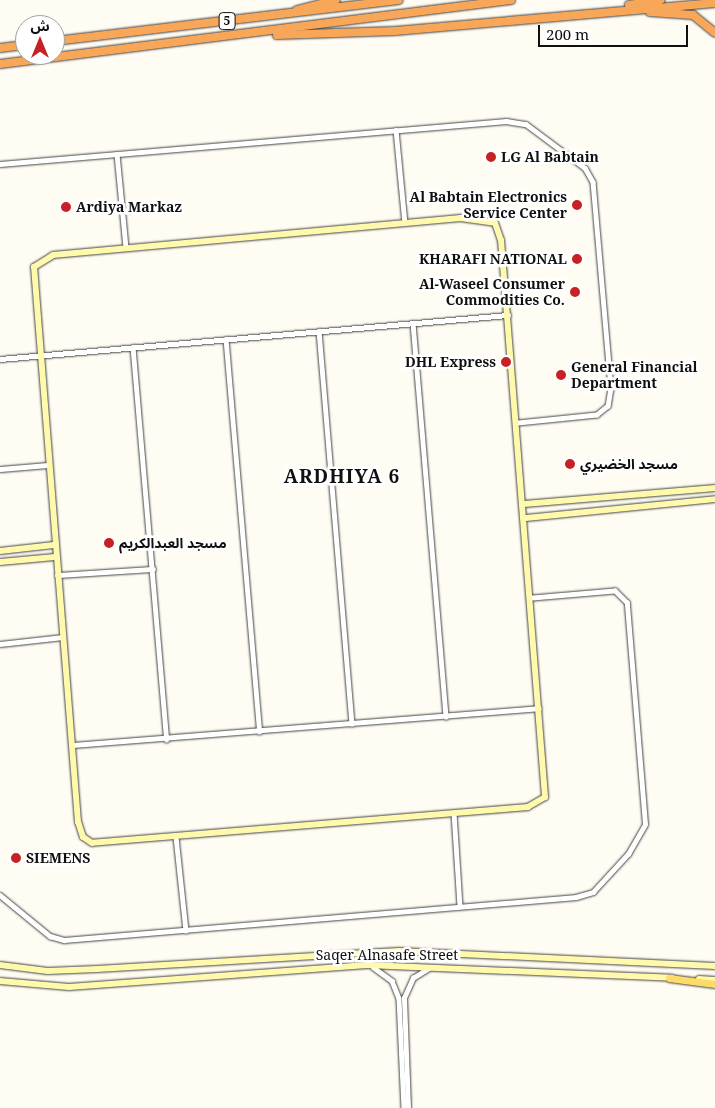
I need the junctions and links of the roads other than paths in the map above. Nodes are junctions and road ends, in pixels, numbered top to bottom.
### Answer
1 (336, 0) edge
2 (399, 0) edge
3 (511, 0) edge
4 (661, 0) edge
5 (317, 2) edge
6 (715, 3) edge
7 (600, 11) junction
8 (290, 13) junction
9 (715, 33) edge
10 (243, 36) junction
11 (65, 41) edge
12 (1, 64) edge
13 (396, 130) junction
14 (117, 154) junction
15 (0, 164) edge
16 (405, 223) junction
17 (126, 248) junction
18 (508, 314) junction
19 (413, 323) junction
20 (319, 331) junction
21 (226, 339) junction
22 (133, 347) junction
23 (38, 356) junction
24 (0, 359) edge
25 (518, 424) junction
26 (48, 465) junction
27 (0, 470) edge
28 (715, 488) edge
29 (715, 499) edge
30 (524, 504) junction
31 (526, 518) junction
32 (54, 545) junction
33 (0, 550) edge
34 (55, 557) junction
35 (0, 562) edge
36 (153, 569) junction
37 (57, 575) junction
38 (532, 598) junction
39 (63, 637) junction
40 (0, 644) edge
41 (540, 708) junction
42 (446, 717) junction
43 (352, 724) junction
44 (260, 732) junction
45 (167, 740) junction
46 (72, 745) junction
47 (454, 813) junction
48 (176, 837) junction
49 (0, 895) edge
50 (460, 906) junction
51 (186, 930) junction
52 (367, 964) junction
53 (0, 965) edge
54 (433, 966) junction
55 (715, 966) edge
56 (669, 978) junction
57 (715, 980) edge
58 (0, 981) edge
59 (715, 984) edge
60 (404, 1108) edge
61 (408, 1108) edge

1 - 5 highway
2 - 8 highway, 5
3 - 10 highway, 5
4 - 7 highway
5 - 8 highway
6 - 7 highway
7 - 9 highway
7 - 10 highway
8 - 11 highway, 5
10 - 12 highway, 5
13 - 14 street
13 - 16 street
13 - 25 street
14 - 15 street
14 - 17 street
16 - 17 street
16 - 18 street
17 - 23 street
18 - 19 street
18 - 25 street
19 - 20 street
19 - 42 street
20 - 21 street
20 - 43 street
21 - 22 street
21 - 44 street
22 - 23 street
22 - 36 street
23 - 24 street
23 - 26 street
25 - 30 street
26 - 27 street
26 - 32 street
28 - 30 street
29 - 31 street
30 - 31 street
31 - 38 street
32 - 33 street
32 - 34 street
34 - 35 street
34 - 37 street
36 - 37 street
36 - 45 street
37 - 39 street
38 - 41 street
38 - 50 street
39 - 40 street
39 - 46 street
41 - 42 street
41 - 47 street
42 - 43 street
43 - 44 street
44 - 45 street
45 - 46 street
46 - 48 street
47 - 48 street
47 - 50 street
48 - 51 street
49 - 51 street
50 - 51 street
52 - 54 street, Saqer Alnasafe Street
52 - 58 street, Saqer Alnasafe Street
52 - 60 street
53 - 55 street, Saqer Alnasafe Street
54 - 56 street, Saqer Alnasafe Street
54 - 61 street
56 - 57 street, Saqer Alnasafe Street
56 - 59 main road

